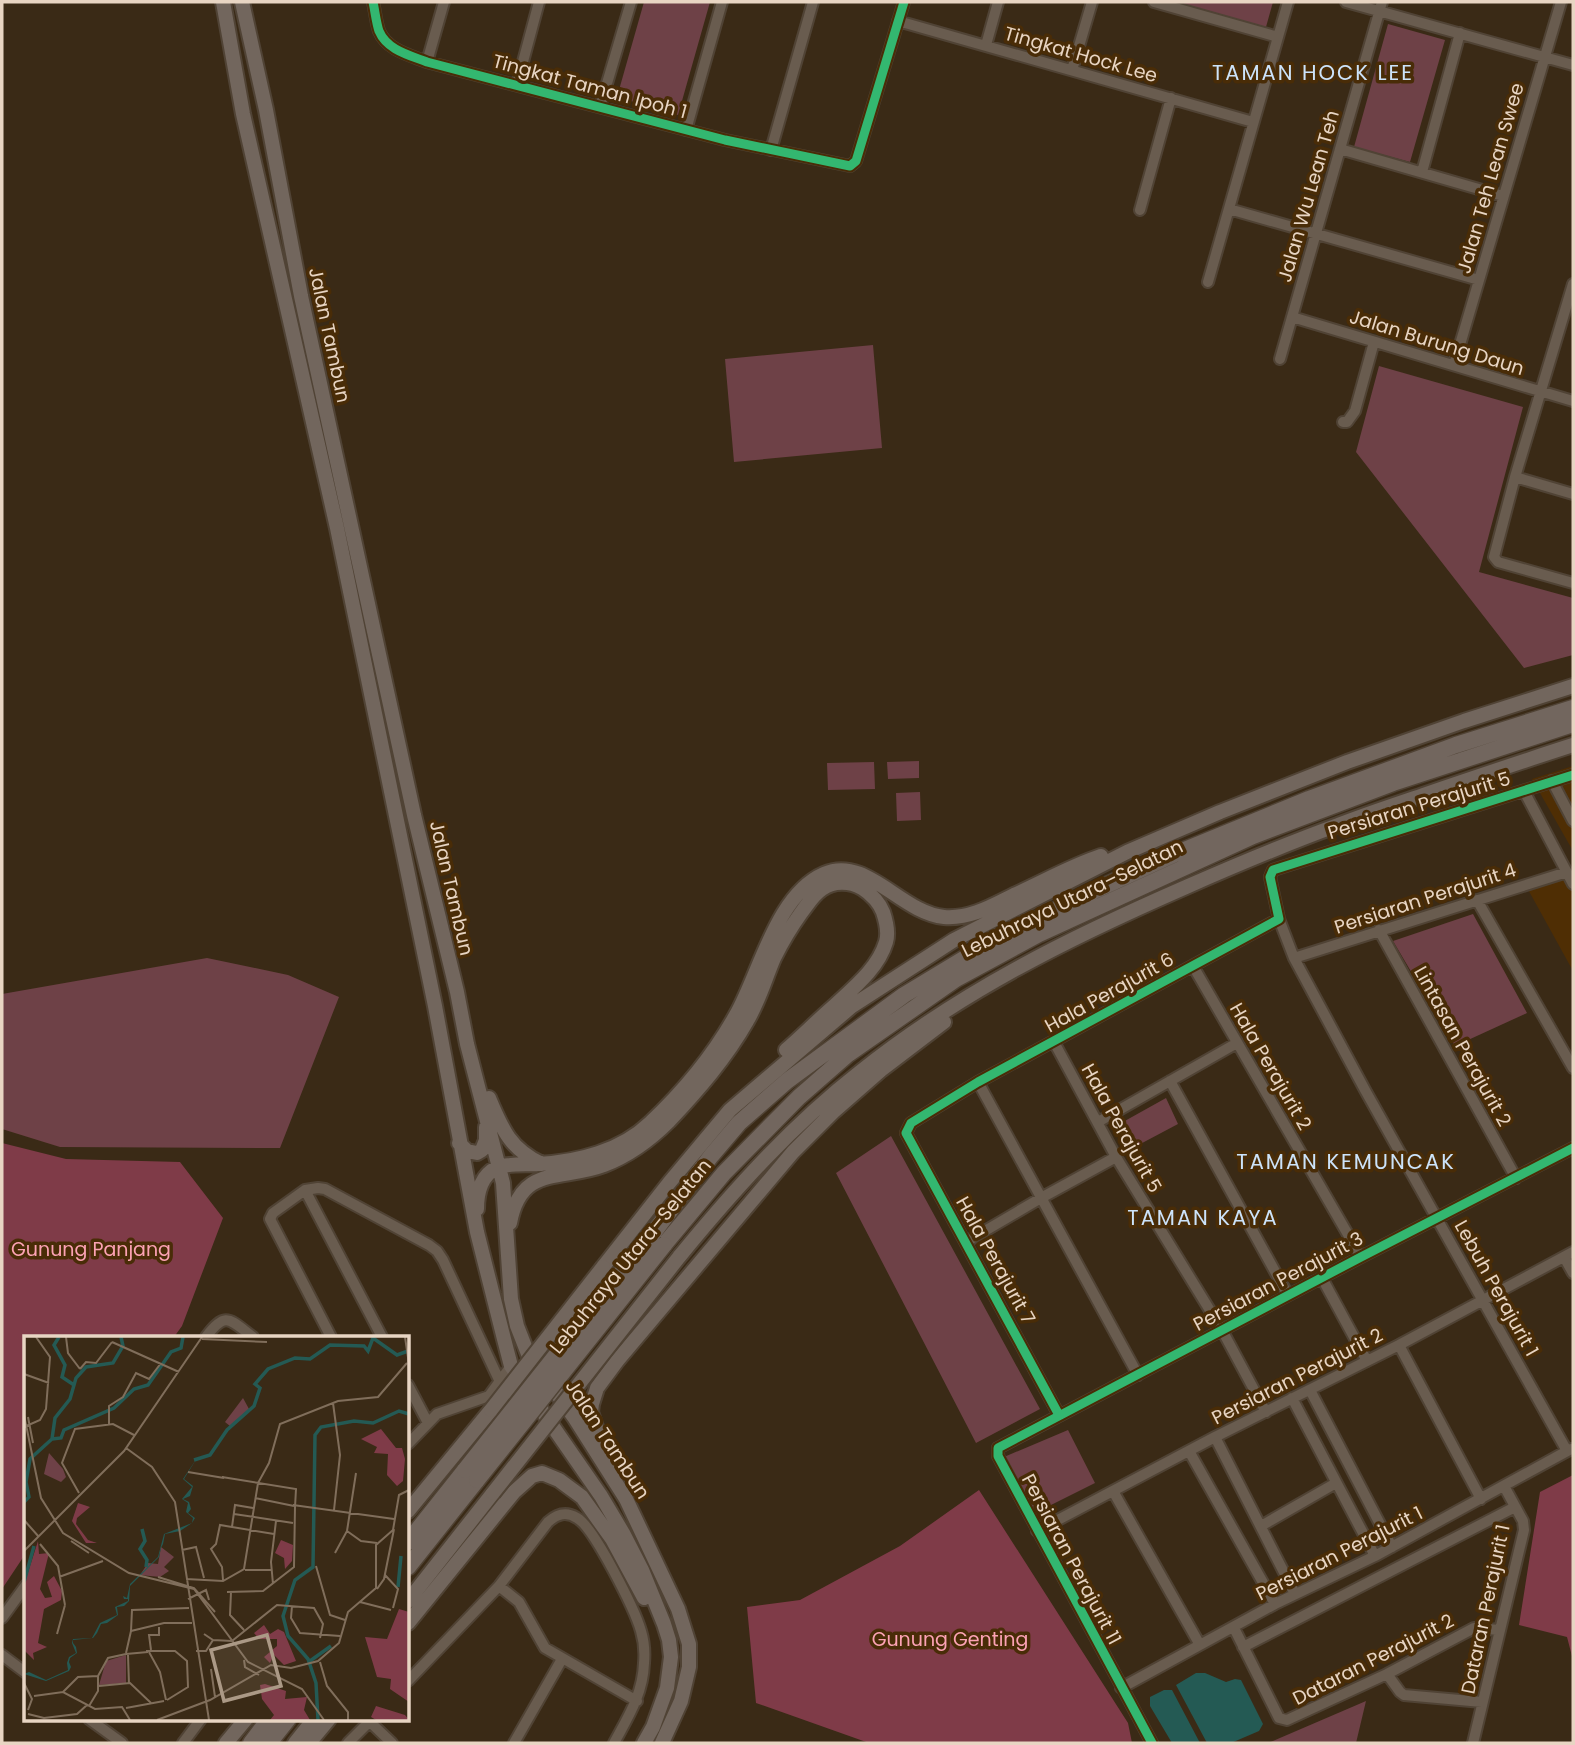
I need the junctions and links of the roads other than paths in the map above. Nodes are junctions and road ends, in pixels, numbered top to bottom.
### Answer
1 (223, 2) edge
2 (242, 2) edge
3 (373, 2) edge
4 (444, 2) edge
5 (539, 2) edge
6 (631, 2) edge
7 (722, 2) edge
8 (813, 2) edge
9 (904, 2) edge
10 (998, 2) edge
11 (1092, 2) edge
12 (1154, 2) edge
13 (1288, 2) edge
14 (1346, 2) edge
15 (1560, 2) edge
16 (1380, 6) edge
17 (898, 20) junction
18 (1460, 33) junction
19 (1278, 37) junction
20 (986, 45) junction
21 (1544, 57) junction
22 (427, 62) junction
23 (1573, 65) edge
24 (1072, 70) junction
25 (517, 84) junction
26 (1171, 98) junction
27 (600, 107) junction
28 (266, 110) junction
29 (243, 114) junction
30 (1253, 122) junction
31 (686, 130) junction
32 (1340, 149) junction
33 (771, 150) junction
34 (1422, 172) junction
35 (1503, 196) junction
36 (1229, 209) junction
37 (1140, 210) dead end
38 (1315, 233) junction
39 (1479, 280) junction
40 (1208, 282) dead end
41 (1573, 284) edge
42 (1292, 317) junction
43 (1374, 341) junction
44 (1280, 359) dead end
45 (1454, 365) junction
46 (1542, 391) junction
47 (1573, 401) edge
48 (1343, 422) dead end
49 (1515, 477) junction
50 (1573, 494) edge
51 (1573, 583) edge
52 (1573, 686) edge
53 (1573, 708) edge
54 (1573, 724) edge
55 (380, 744) junction
56 (1573, 745) edge
57 (1573, 775) edge
58 (1552, 781) junction
59 (1524, 791) junction
60 (412, 811) junction
61 (1573, 821) edge
62 (1127, 852) junction
63 (1567, 872) junction
64 (1573, 884) edge
65 (411, 892) junction
66 (1477, 900) junction
67 (1279, 919) junction
68 (1379, 930) junction
69 (1294, 958) junction
70 (1193, 966) junction
71 (975, 992) junction
72 (1054, 1042) junction
73 (1237, 1043) junction
74 (467, 1044) junction
75 (1573, 1068) edge
76 (1170, 1081) junction
77 (978, 1082) junction
78 (730, 1110) junction
79 (486, 1113) junction
80 (1098, 1122) junction
81 (911, 1123) joint
82 (459, 1143) junction
83 (1573, 1148) edge
84 (1116, 1157) junction
85 (544, 1164) junction
86 (499, 1167) junction
87 (1516, 1178) junction
88 (305, 1191) junction
89 (1041, 1198) junction
90 (1438, 1218) junction
91 (477, 1231) junction
92 (659, 1238) junction
93 (967, 1242) junction
94 (507, 1243) junction
95 (1569, 1254) edge
96 (1361, 1257) junction
97 (1573, 1272) edge
98 (1322, 1278) junction
99 (1288, 1295) junction
100 (1483, 1299) junction
101 (1222, 1331) junction
102 (207, 1336) edge
103 (252, 1336) edge
104 (330, 1336) edge
105 (382, 1336) edge
106 (1399, 1345) junction
107 (1367, 1361) junction
108 (511, 1366) junction
109 (1138, 1375) junction
110 (500, 1382) junction
111 (410, 1389) edge
112 (1310, 1390) junction
113 (1292, 1398) junction
114 (1266, 1412) junction
115 (1059, 1415) junction
116 (428, 1423) junction
117 (1215, 1437) junction
118 (410, 1442) edge
119 (1000, 1446) joint
120 (1570, 1449) edge
121 (1189, 1451) junction
122 (471, 1475) junction
123 (1336, 1483) junction
124 (1504, 1486) junction
125 (1113, 1491) junction
126 (626, 1499) junction
127 (1481, 1499) junction
128 (1515, 1507) junction
129 (410, 1509) edge
130 (1261, 1526) junction
131 (1037, 1531) junction
132 (410, 1540) edge
133 (1392, 1547) junction
134 (1375, 1556) junction
135 (410, 1564) edge
136 (499, 1586) junction
137 (24, 1588) edge
138 (1295, 1594) junction
139 (410, 1598) edge
140 (1275, 1604) junction
141 (2, 1618) edge
142 (410, 1621) edge
143 (664, 1624) junction
144 (1234, 1628) junction
145 (1500, 1630) junction
146 (1200, 1645) junction
147 (1243, 1647) junction
148 (2, 1655) edge
149 (562, 1659) junction
150 (24, 1672) edge
151 (1387, 1674) junction
152 (410, 1679) edge
153 (1121, 1688) junction
154 (637, 1701) junction
155 (1482, 1702) junction
156 (90, 1720) edge
157 (200, 1720) edge
158 (245, 1720) edge
159 (269, 1720) edge
160 (287, 1720) edge
161 (313, 1720) edge
162 (328, 1720) edge
163 (371, 1720) edge
164 (122, 1743) edge
165 (183, 1743) edge
166 (226, 1743) edge
167 (251, 1743) edge
168 (269, 1743) edge
169 (295, 1743) edge
170 (309, 1743) edge
171 (348, 1743) edge
172 (392, 1743) edge
173 (514, 1743) edge
174 (614, 1743) edge
175 (644, 1743) edge
176 (662, 1743) edge
177 (1152, 1743) edge
178 (1473, 1743) edge

1 - 29 main road, Jalan Tambun
2 - 28 main road, Jalan Tambun
3 - 22 street, Tingkat Taman Ipoh 1
4 - 22 street
5 - 25 street
6 - 27 street
7 - 31 street
8 - 33 street
9 - 17 street
10 - 20 street
11 - 24 street
12 - 19 street
13 - 19 street
14 - 16 street
15 - 21 street, Jalan Teh Lean Swee
16 - 18 street
16 - 32 street, Jalan Wu Lean Teh
17 - 20 street, Tingkat Hock Lee
17 - 33 street, Tingkat Taman Ipoh 1
18 - 21 street
18 - 34 street
19 - 30 street
20 - 24 street, Tingkat Hock Lee
21 - 23 street
21 - 35 street, Jalan Teh Lean Swee
22 - 25 street, Tingkat Taman Ipoh 1
24 - 26 street, Tingkat Hock Lee
25 - 27 street, Tingkat Taman Ipoh 1
26 - 30 street, Tingkat Hock Lee
26 - 37 street
27 - 31 street, Tingkat Taman Ipoh 1
28 - 29 street
28 - 60 main road, Jalan Tambun
29 - 55 main road, Jalan Tambun
30 - 36 street
31 - 33 street, Tingkat Taman Ipoh 1
32 - 34 street
32 - 38 street, Jalan Wu Lean Teh
34 - 35 street
35 - 39 street, Jalan Teh Lean Swee
36 - 38 street
36 - 40 street
38 - 39 street
38 - 42 street, Jalan Wu Lean Teh
39 - 45 street, Jalan Teh Lean Swee
41 - 46 street
42 - 43 street, Jalan Burung Daun
42 - 44 street, Jalan Wu Lean Teh
43 - 45 street, Jalan Burung Daun
43 - 48 street
45 - 46 street, Jalan Burung Daun
46 - 47 street, Jalan Burung Daun
46 - 49 street
49 - 50 street
49 - 51 street
52 - 62 main road
53 - 92 highway, Lebuhraya Utara–Selatan
54 - 92 highway, Lebuhraya Utara–Selatan
55 - 60 main road
55 - 65 main road, Jalan Tambun
56 - 71 main road
57 - 58 street, Persiaran Perajurit 5
58 - 59 street, Persiaran Perajurit 5
58 - 61 street
59 - 63 street
59 - 67 street, Persiaran Perajurit 5
60 - 65 main road
60 - 74 main road, Jalan Tambun
62 - 78 main road
62 - 85 main road
63 - 64 street
63 - 66 street, Persiaran Perajurit 4
65 - 82 main road, Jalan Tambun
66 - 68 street, Persiaran Perajurit 4
66 - 75 street
67 - 69 street, Lebuh Perajurit 1
67 - 70 street, Hala Perajurit 6
68 - 69 street, Persiaran Perajurit 4
68 - 87 street, Lintasan Perajurit 2
69 - 90 street, Lebuh Perajurit 1
70 - 72 street, Hala Perajurit 6
70 - 73 street, Hala Perajurit 2
71 - 126 main road
71 - 139 main road, bridge
72 - 77 street, Hala Perajurit 6
72 - 80 street, Hala Perajurit 5
73 - 76 street
73 - 96 street, Hala Perajurit 2
74 - 79 main road, Jalan Tambun
74 - 85 main road
76 - 80 street
76 - 99 street
77 - 81 street, Hala Perajurit 6
77 - 89 street
78 - 94 main road
78 - 129 main road, bridge
79 - 82 main road
79 - 86 main road, Jalan Tambun
80 - 84 street, Hala Perajurit 5
81 - 93 street, Hala Perajurit 7
82 - 91 main road, Jalan Tambun
83 - 87 street, Persiaran Perajurit 3
84 - 89 street
84 - 101 street, Hala Perajurit 5
85 - 86 main road
86 - 91 main road
86 - 94 main road, Jalan Tambun
87 - 90 street, Persiaran Perajurit 3
88 - 104 street
88 - 105 street
88 - 110 street
89 - 93 street
89 - 109 street
90 - 96 street, Persiaran Perajurit 3
90 - 100 street, Lebuh Perajurit 1
91 - 108 main road, Jalan Tambun
92 - 122 highway, Lebuhraya Utara–Selatan, bridge
93 - 115 street, Hala Perajurit 7
94 - 126 main road, Jalan Tambun
95 - 97 street
95 - 100 street, Persiaran Perajurit 2
96 - 98 street, Persiaran Perajurit 3
98 - 99 street, Persiaran Perajurit 3
98 - 107 street
99 - 101 street, Persiaran Perajurit 3
100 - 106 street, Persiaran Perajurit 2
100 - 120 street, Lebuh Perajurit 1
101 - 109 street, Persiaran Perajurit 3
101 - 114 street, Hala Perajurit 5
102 - 103 street
106 - 107 street, Persiaran Perajurit 2
106 - 127 street
107 - 112 street, Persiaran Perajurit 2
108 - 110 street
108 - 143 main road, Jalan Tambun
109 - 115 street, Persiaran Perajurit 3
110 - 116 street
111 - 116 street
112 - 113 street, Persiaran Perajurit 2
112 - 133 street
113 - 114 street, Persiaran Perajurit 2
113 - 123 street
114 - 117 street, Persiaran Perajurit 2
115 - 119 street, Persiaran Perajurit 3
116 - 118 street
117 - 121 street, Persiaran Perajurit 2
117 - 130 street
119 - 131 street, Persiaran Perajurit 11
120 - 124 street, Persiaran Perajurit 1
121 - 125 street, Persiaran Perajurit 2
121 - 140 street
122 - 132 highway, Lebuhraya Utara–Selatan
122 - 135 highway, Lebuhraya Utara–Selatan
123 - 130 street
123 - 134 street
124 - 127 street, Persiaran Perajurit 1
124 - 128 street, Dataran Perajurit 1
125 - 131 street, Persiaran Perajurit 2
125 - 146 street
126 - 176 main road, Jalan Tambun
127 - 133 street, Persiaran Perajurit 1
128 - 145 street, Dataran Perajurit 1
128 - 147 street, Persiaran Perajurit 1
130 - 138 street
131 - 153 street, Persiaran Perajurit 11
133 - 134 street, Persiaran Perajurit 1
134 - 138 street, Persiaran Perajurit 1
136 - 149 street
136 - 152 street
136 - 154 street
137 - 141 street
138 - 140 street, Persiaran Perajurit 1
140 - 144 street, Persiaran Perajurit 1
142 - 143 main road
143 - 175 main road, Jalan Tambun
144 - 146 street, Persiaran Perajurit 1
144 - 147 street, Dataran Perajurit 2
145 - 151 street, Dataran Perajurit 2
145 - 155 street, Dataran Perajurit 1
146 - 153 street, Persiaran Perajurit 1
147 - 151 street, Dataran Perajurit 2
148 - 150 street
149 - 154 street
149 - 173 street
151 - 155 street
153 - 177 street, Persiaran Perajurit 11
154 - 174 street
155 - 178 street, Dataran Perajurit 1
156 - 164 street
157 - 165 street
158 - 166 main road
159 - 167 highway
160 - 168 highway
161 - 169 main road
162 - 170 main road
163 - 171 street
163 - 172 street

